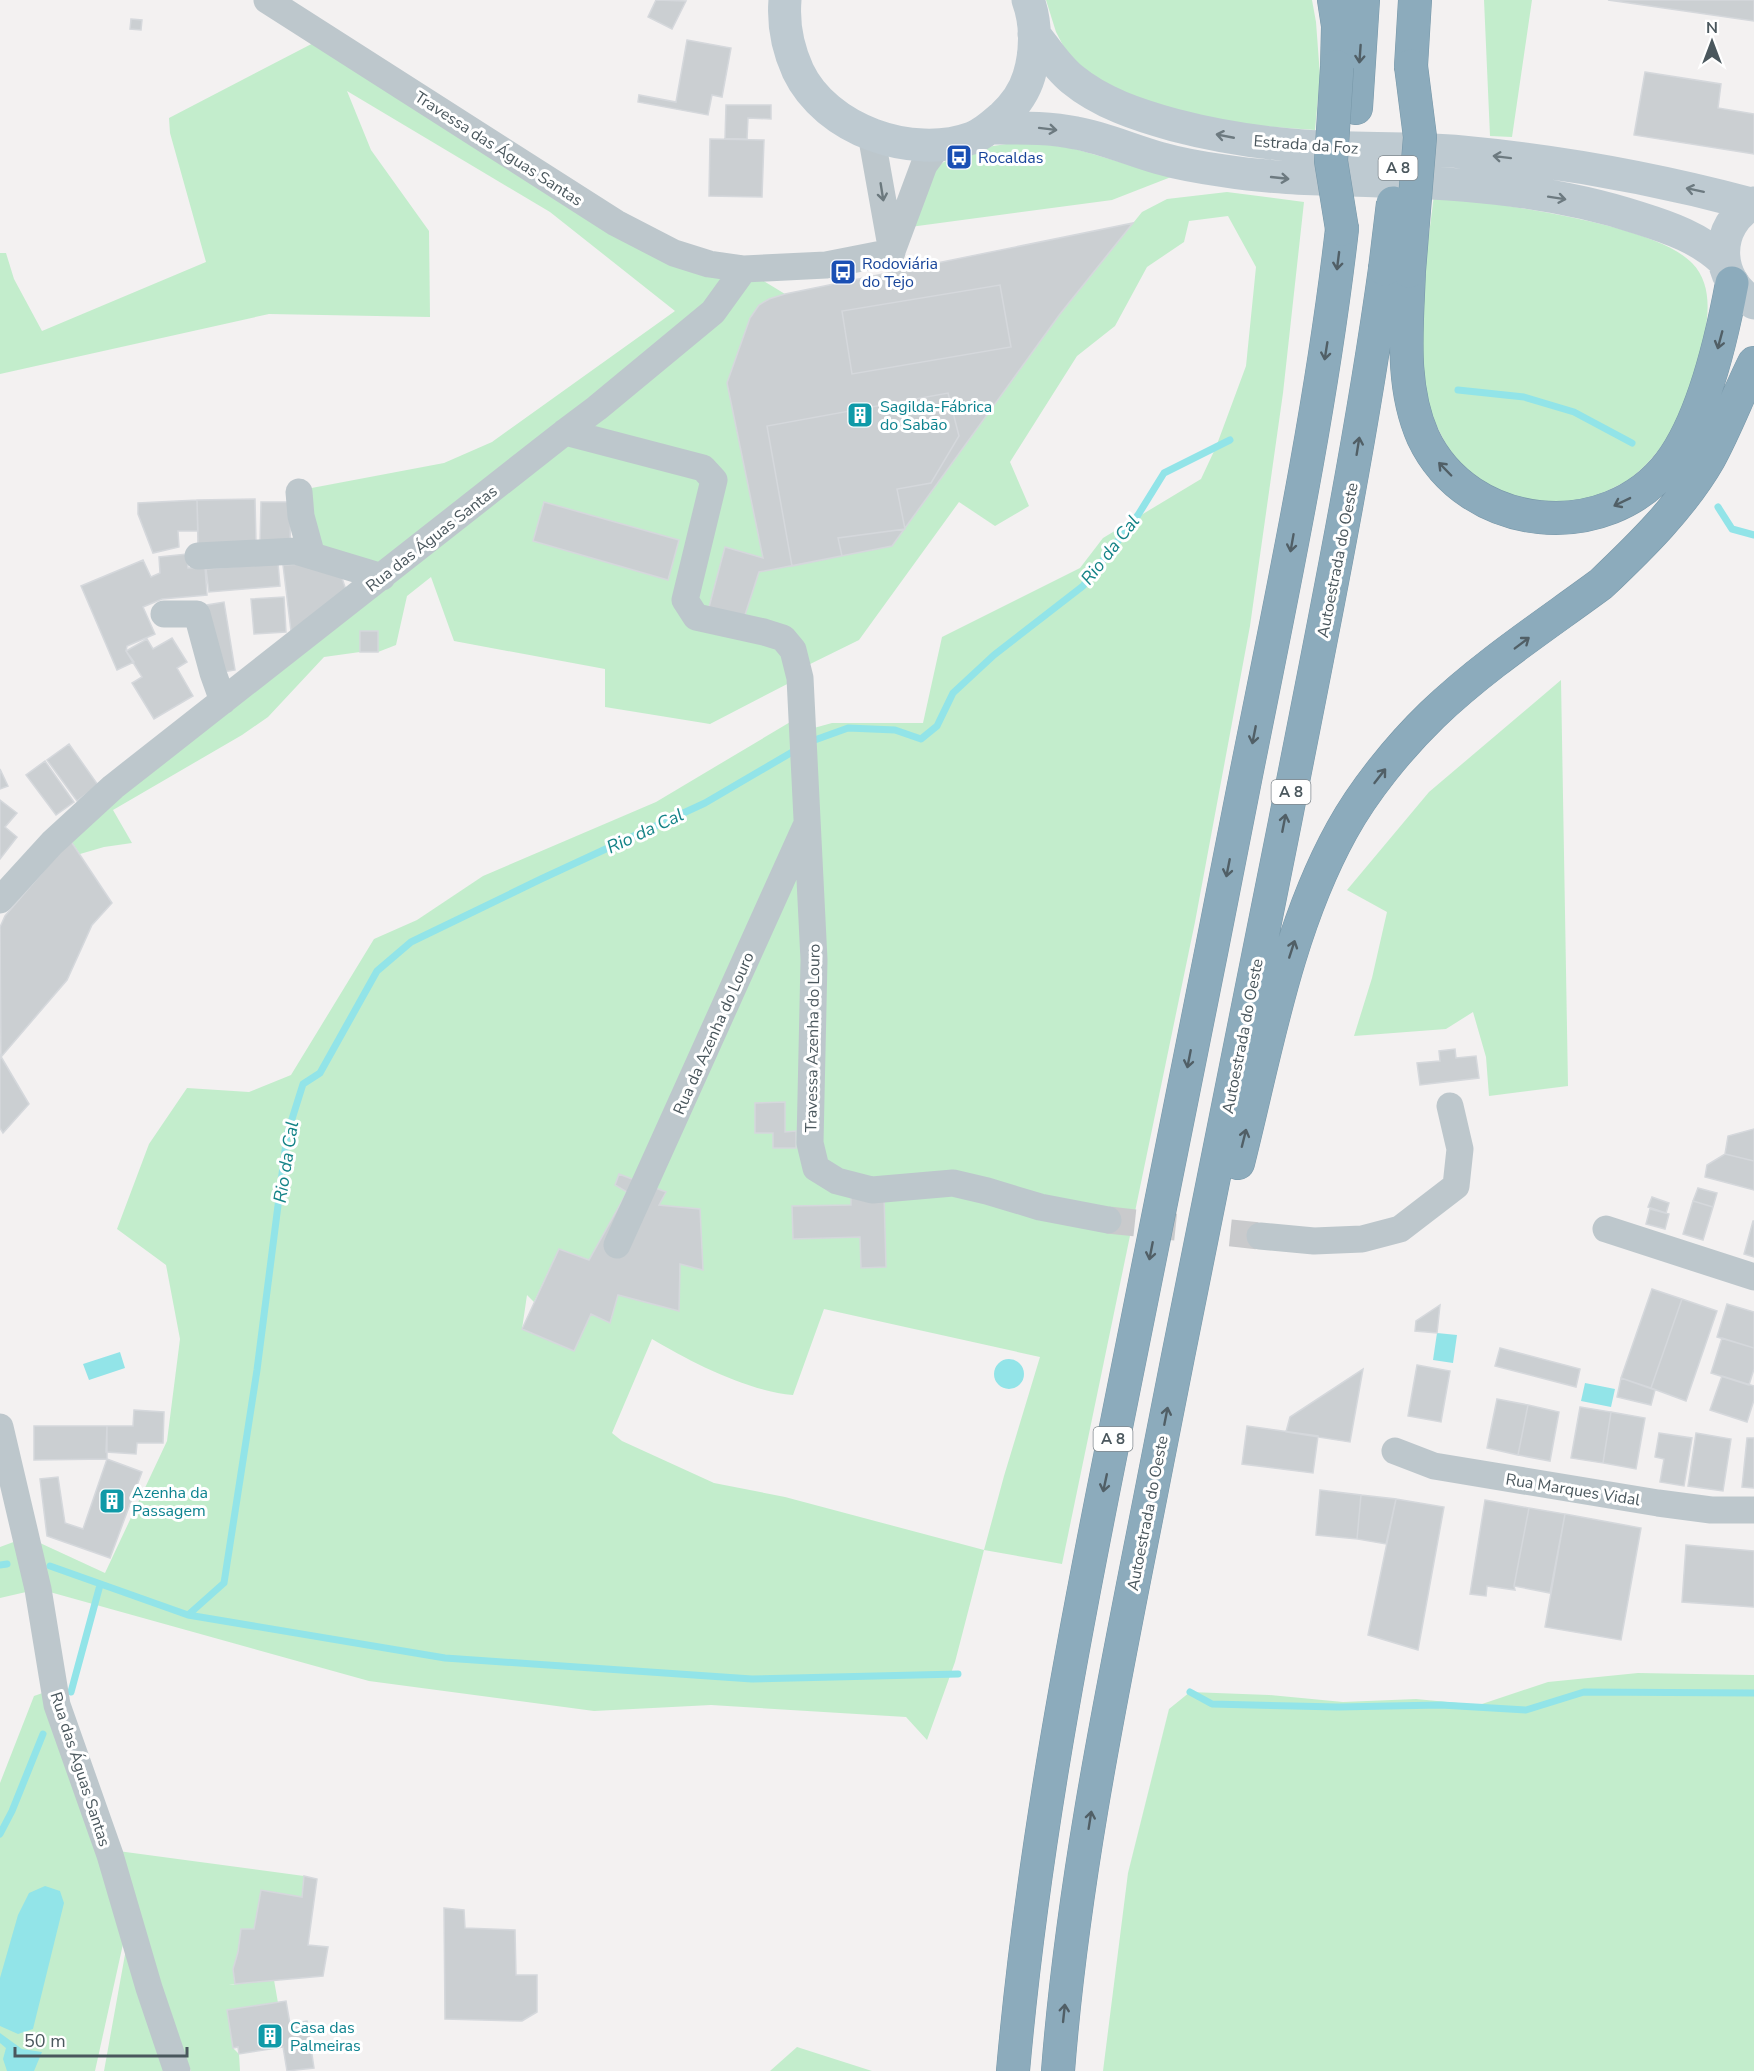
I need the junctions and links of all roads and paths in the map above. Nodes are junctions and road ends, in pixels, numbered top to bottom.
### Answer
1 (267, 0) edge
2 (1028, 0) edge
3 (1334, 0) edge
4 (1363, 0) edge
5 (1415, 0) edge
6 (782, 4) edge
7 (1034, 34) junction
8 (990, 128) junction
9 (871, 134) junction
10 (938, 146) junction
11 (1753, 203) edge
12 (1342, 229) junction
13 (892, 252) junction
14 (744, 269) junction
15 (1397, 270) junction
16 (1736, 282) edge
17 (1754, 363) edge
18 (565, 432) junction
19 (299, 492) dead end
20 (198, 556) dead end
21 (312, 556) junction
22 (382, 577) junction
23 (164, 614) dead end
24 (223, 701) junction
25 (808, 822) junction
26 (0, 900) edge
27 (1450, 1106) dead end
28 (1108, 1220) tunnel mouth
29 (1606, 1229) dead end
30 (1260, 1236) tunnel mouth
31 (617, 1245) dead end
32 (1754, 1277) edge
33 (1187, 1312) junction
34 (0, 1427) edge
35 (1395, 1451) dead end
36 (1754, 1510) edge
37 (177, 2071) edge
38 (1013, 2071) edge
39 (1058, 2071) edge

1 - 14 street, Travessa das Águas Santas
2 - 7 main road
3 - 12 highway, bridge
4 -> 12 highway, A 8, bridge
5 - 15 highway, Autoestrada do Oeste / A 8, bridge
6 - 9 main road
7 - 8 main road
11 -> 7 main road, Estrada da Foz
8 - 10 main road
8 -> 16 main road, Estrada da Foz
9 - 10 main road
9 -> 13 street
10 - 13 street
11 - 16 main road
12 -> 38 highway, A 8
13 - 14 street
14 - 18 street, Rua das Águas Santas
16 -> 15 highway
33 -> 15 highway, Autoestrada do Oeste / A 8
33 -> 17 highway
18 - 22 street, Rua das Águas Santas
18 - 25 street, Travessa Azenha do Louro
19 - 21 street
20 - 21 street
21 - 22 street
22 - 24 street, Rua das Águas Santas
23 - 24 street
24 - 26 street, Rua das Águas Santas
25 - 28 street, Travessa Azenha do Louro
25 - 31 street, Rua da Azenha do Louro
27 - 30 street
29 - 32 street
39 -> 33 highway, Autoestrada do Oeste / A 8
34 - 37 street, Rua das Águas Santas
35 - 36 street, Rua Marques Vidal

